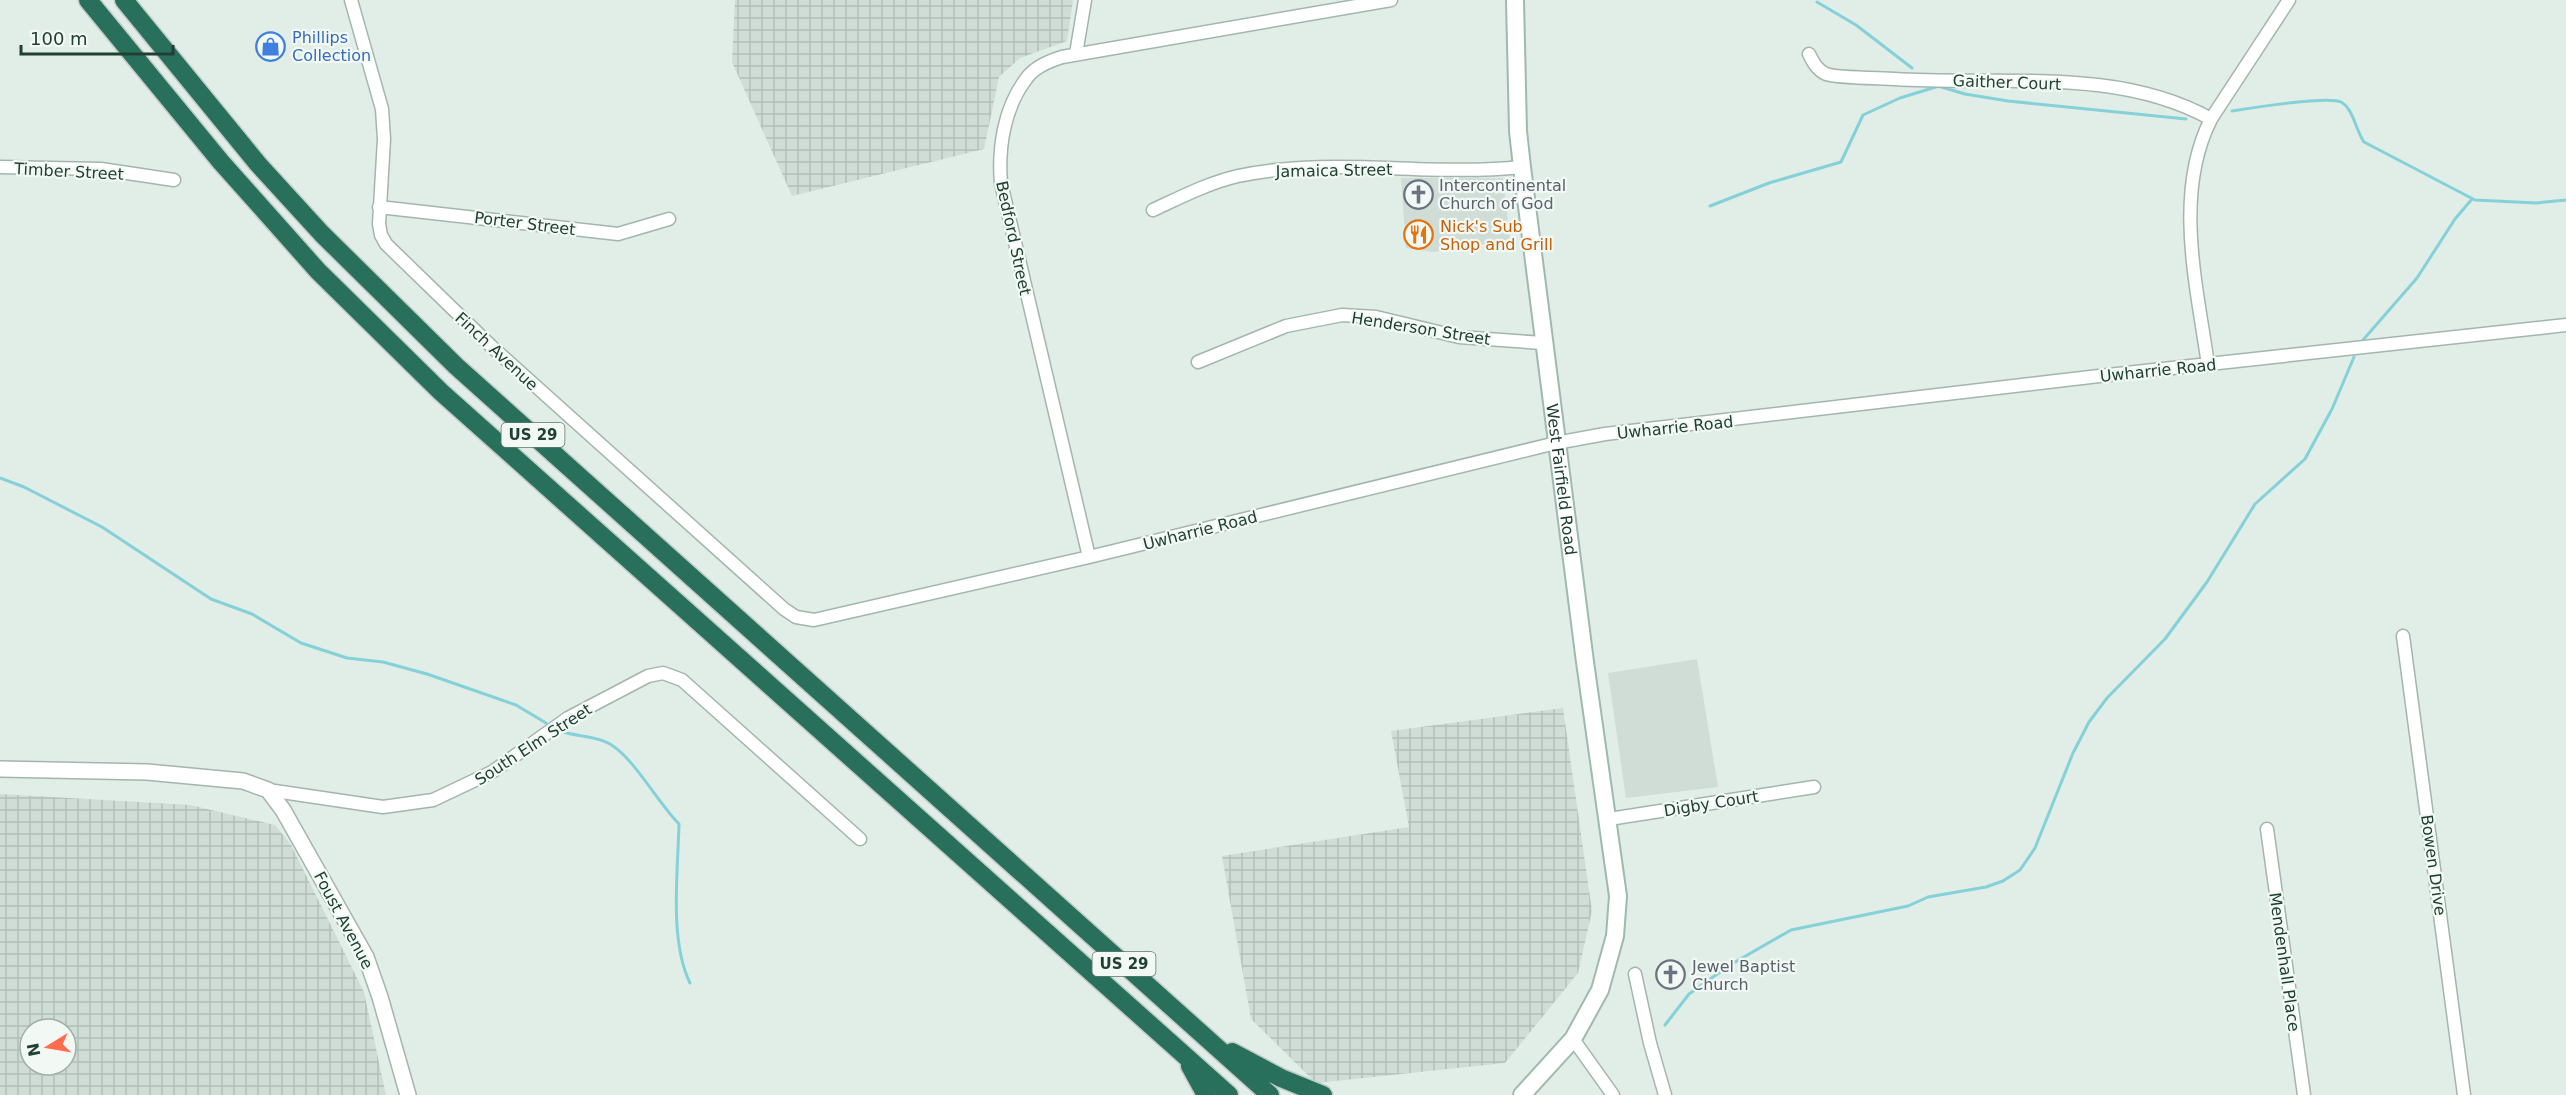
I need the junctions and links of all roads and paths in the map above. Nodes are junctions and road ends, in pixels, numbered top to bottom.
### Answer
1 (73, 0) edge
2 (88, 0) edge
3 (124, 0) edge
4 (351, 0) edge
5 (1085, 0) edge
6 (1391, 0) edge
7 (1515, 0) edge
8 (2289, 0) edge
9 (102, 17) junction
10 (1076, 54) junction
11 (1809, 54) dead end
12 (2211, 119) junction
13 (0, 167) edge
14 (1522, 167) junction
15 (174, 180) dead end
16 (380, 207) junction
17 (1153, 210) dead end
18 (669, 219) dead end
19 (2566, 325) edge
20 (1543, 343) junction
21 (1198, 362) dead end
22 (2208, 365) junction
23 (1556, 443) junction
24 (1089, 557) junction
25 (800, 618) joint
26 (2403, 636) dead end
27 (0, 770) edge
28 (1814, 787) dead end
29 (268, 790) junction
30 (1609, 819) junction
31 (2267, 829) dead end
32 (860, 839) dead end
33 (1635, 974) dead end
34 (1206, 1038) junction
35 (1573, 1039) junction
36 (1184, 1054) junction
37 (408, 1095) edge
38 (1206, 1095) edge
39 (1229, 1095) edge
40 (1269, 1095) edge
41 (1323, 1095) edge
42 (1522, 1095) edge
43 (1613, 1095) edge
44 (1665, 1095) edge
45 (2304, 1095) edge
46 (2464, 1095) edge

1 - 9 highway
2 - 9 highway, US 29
3 - 34 highway, US 29
4 - 16 street, Finch Avenue
5 - 10 street
6 - 10 street, Bedford Street
7 - 14 main road, West Fairfield Road
8 - 12 street
9 - 36 highway, US 29
10 - 24 street, Bedford Street
11 - 12 street, Gaither Court
12 - 22 street
13 - 15 street, Timber Street
14 - 17 street, Jamaica Street
14 - 20 main road, West Fairfield Road
16 - 18 street, Porter Street
16 - 25 street, Finch Avenue
19 - 22 street, Uwharrie Road
20 - 21 street, Henderson Street
20 - 23 main road, West Fairfield Road
22 - 23 street, Uwharrie Road
23 - 24 street, Uwharrie Road
23 - 30 main road, West Fairfield Road
24 - 25 street, Uwharrie Road
26 - 46 street, Bowen Drive
27 - 29 street, South Elm Street
28 - 30 street, Digby Court
29 - 32 street, South Elm Street
29 - 37 street, Foust Avenue
30 - 35 main road, West Fairfield Road
31 - 45 street, Mendenhall Place
33 - 44 street
34 - 40 highway, US 29
34 - 41 highway
35 - 42 main road, West Fairfield Road
35 - 43 street
36 - 38 highway
36 - 39 highway, US 29

